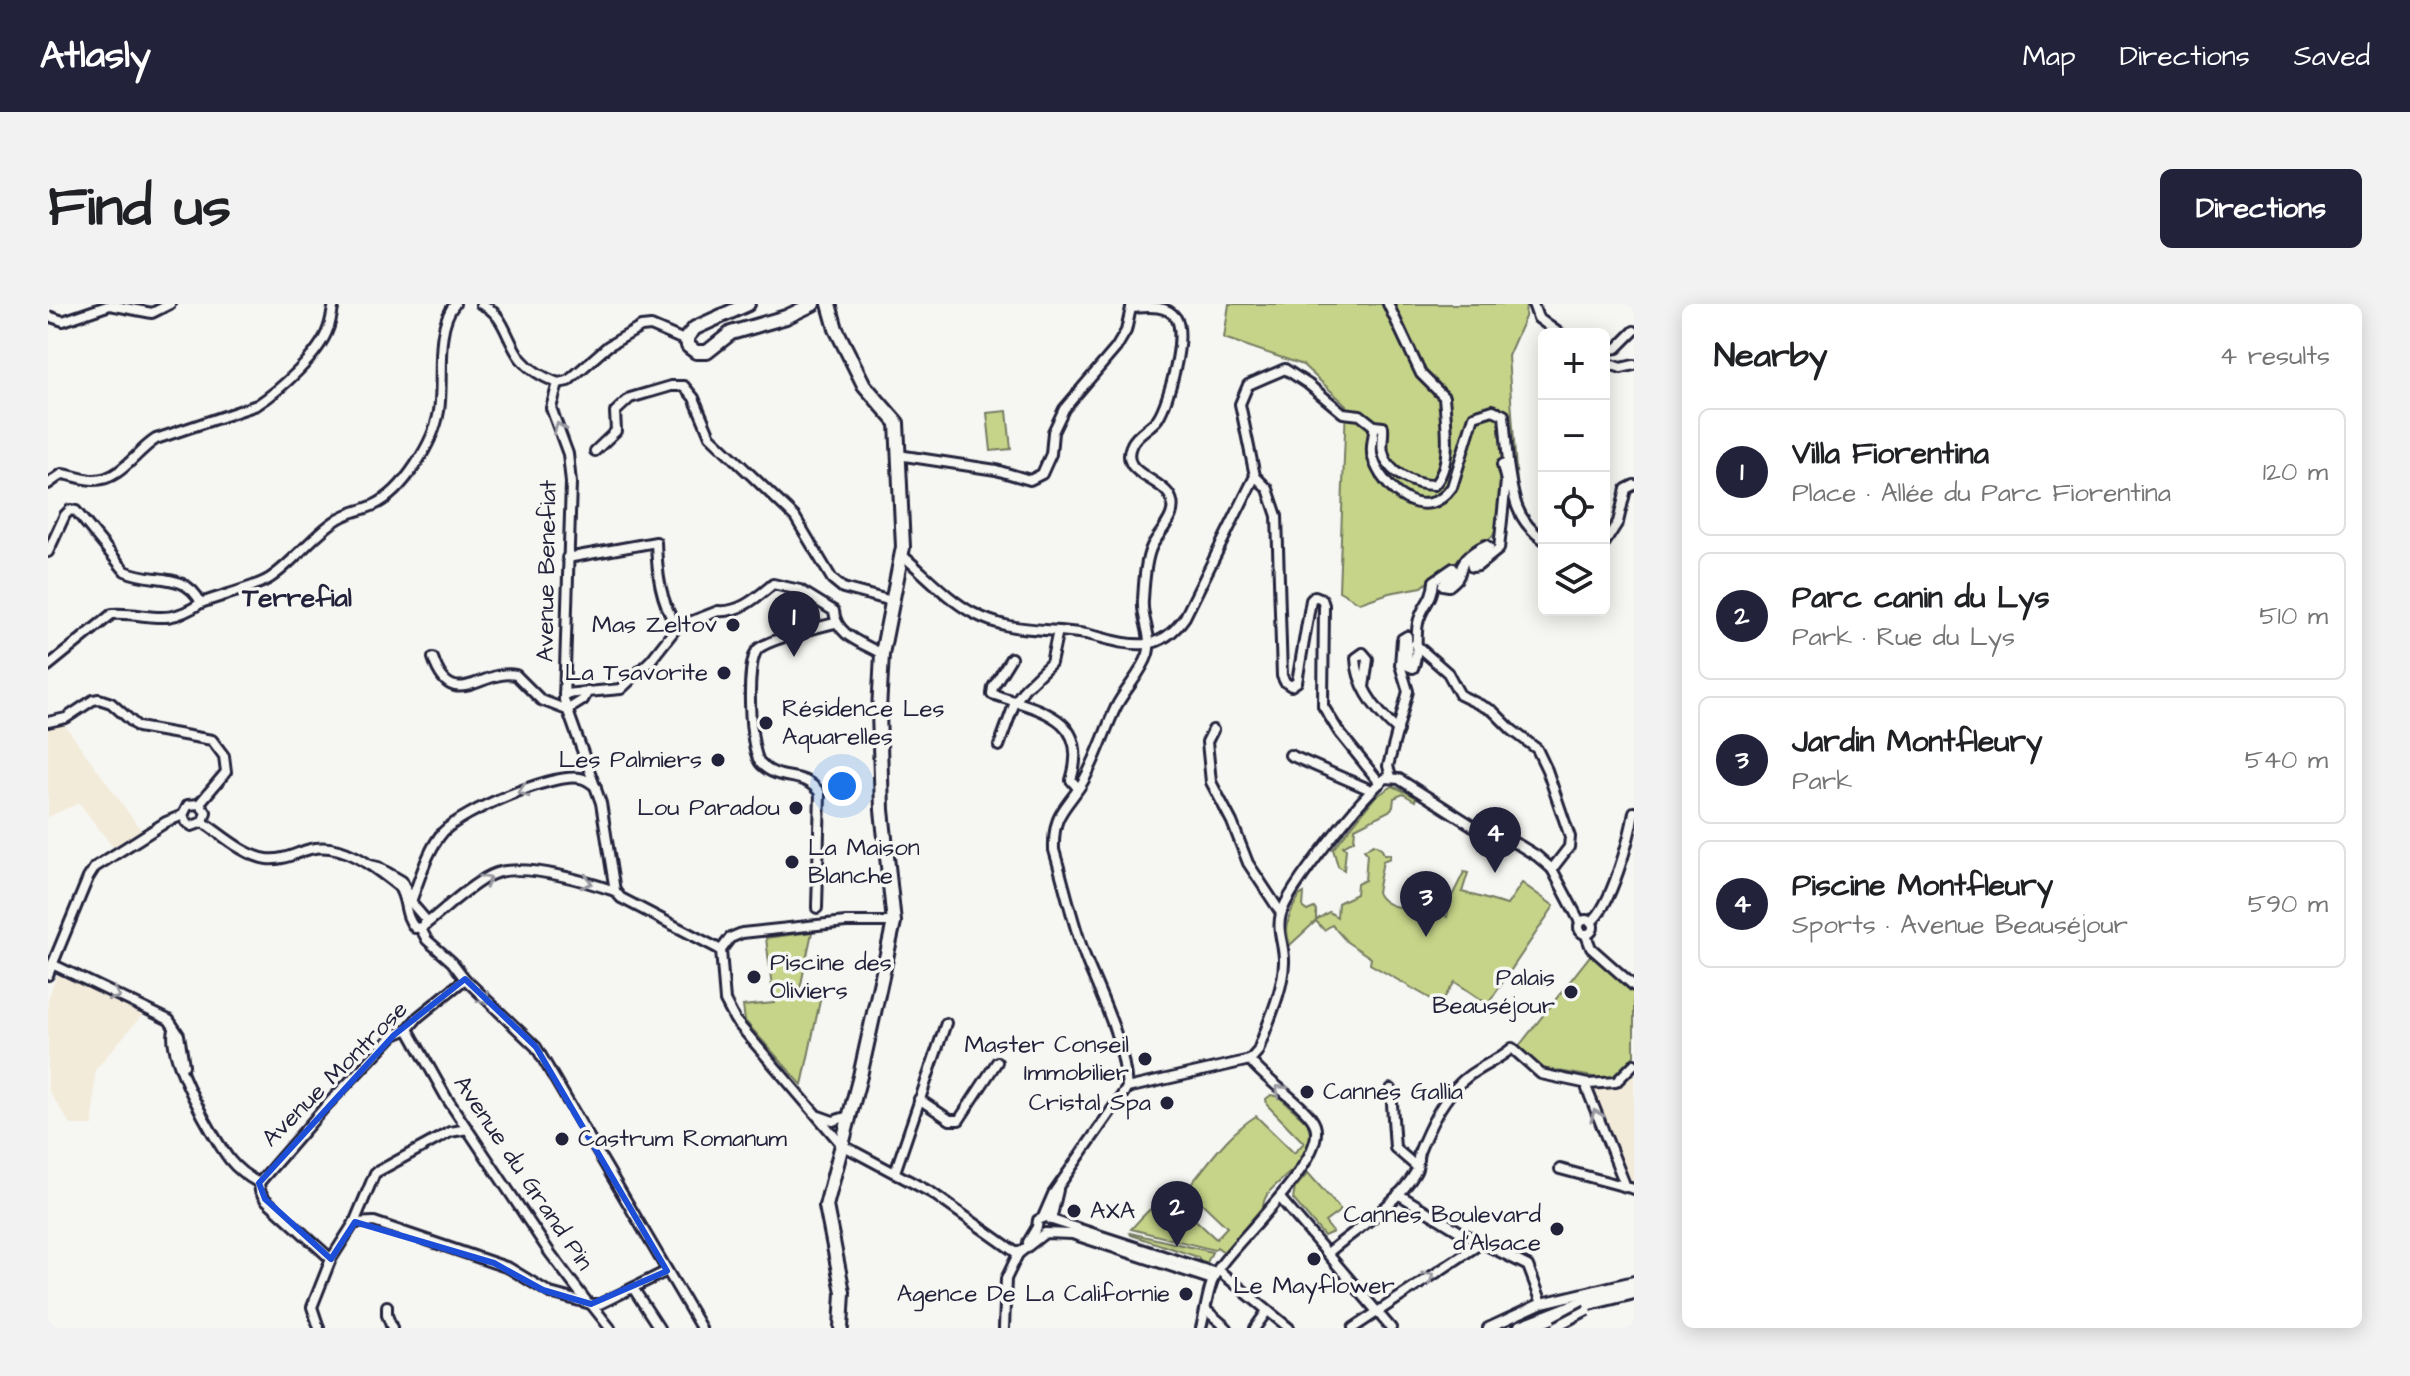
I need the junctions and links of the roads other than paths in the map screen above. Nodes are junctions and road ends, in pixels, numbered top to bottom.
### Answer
1 (170, 304) edge
2 (334, 304) edge
3 (455, 304) edge
4 (481, 304) edge
5 (748, 304) edge
6 (813, 304) edge
7 (1388, 304) edge
8 (1533, 304) edge
9 (1130, 306) edge
10 (832, 307) edge
11 (48, 316) edge
12 (1552, 328) edge
13 (1634, 331) edge
14 (686, 341) junction
15 (1610, 349) edge
16 (1610, 364) edge
17 (1634, 365) edge
18 (558, 383) junction
19 (1374, 426) junction
20 (595, 451) dead end
21 (898, 455) junction
22 (1508, 463) junction
23 (1255, 476) junction
24 (48, 484) edge
25 (1634, 485) edge
26 (1610, 535) edge
27 (1538, 536) edge
28 (48, 552) edge
29 (902, 555) junction
30 (567, 558) junction
31 (892, 601) junction
32 (201, 603) junction
33 (835, 623) junction
34 (677, 627) junction
35 (1057, 635) dead end
36 (1149, 644) junction
37 (1415, 644) junction
38 (882, 654) junction
39 (433, 658) dead end
40 (1011, 658) dead end
41 (48, 666) edge
42 (1364, 687) dead end
43 (588, 691) junction
44 (565, 701) junction
45 (1015, 702) junction
46 (48, 722) edge
47 (1213, 730) dead end
48 (1398, 731) junction
49 (999, 746) dead end
50 (1290, 755) dead end
51 (585, 760) junction
52 (1391, 777) junction
53 (572, 778) junction
54 (1380, 783) junction
55 (596, 788) junction
56 (1078, 788) junction
57 (1371, 790) junction
58 (199, 804) junction
59 (1634, 812) edge
60 (183, 815) junction
61 (203, 822) junction
62 (369, 865) junction
63 (1552, 869) junction
64 (418, 882) junction
65 (405, 884) junction
66 (615, 891) junction
67 (412, 900) junction
68 (1281, 913) junction
69 (406, 915) junction
70 (817, 916) junction
71 (894, 922) junction
72 (1580, 922) junction
73 (1591, 922) junction
74 (423, 927) junction
75 (1586, 935) junction
76 (721, 950) junction
77 (50, 969) edge
78 (465, 979) junction
79 (1634, 986) edge
80 (946, 1023) dead end
81 (408, 1029) junction
82 (1250, 1060) junction
83 (997, 1062) dead end
84 (1634, 1064) edge
85 (1588, 1084) junction
86 (1127, 1088) junction
87 (1391, 1089) dead end
88 (919, 1099) junction
89 (815, 1114) junction
90 (849, 1116) junction
91 (468, 1129) junction
92 (842, 1145) junction
93 (1418, 1168) junction
94 (1560, 1169) dead end
95 (895, 1172) junction
96 (259, 1183) junction
97 (1630, 1188) edge
98 (1398, 1194) junction
99 (1280, 1198) junction
100 (1048, 1219) junction
101 (354, 1223) junction
102 (1037, 1227) junction
103 (1045, 1233) junction
104 (1480, 1244) junction
105 (1329, 1252) junction
106 (1018, 1254) junction
107 (331, 1259) junction
108 (1182, 1266) junction
109 (667, 1271) junction
110 (1216, 1274) junction
111 (1634, 1281) edge
112 (633, 1288) junction
113 (1634, 1291) edge
114 (1634, 1298) edge
115 (589, 1303) junction
116 (1542, 1303) junction
117 (387, 1306) dead end
118 (1206, 1310) junction
119 (1378, 1310) junction
120 (1587, 1310) junction
121 (1267, 1311) junction
122 (1555, 1327) edge
123 (319, 1328) edge
124 (392, 1328) edge
125 (610, 1328) edge
126 (659, 1328) edge
127 (701, 1328) edge
128 (841, 1328) edge
129 (1004, 1328) edge
130 (1201, 1328) edge
131 (1227, 1328) edge
132 (1255, 1328) edge
133 (1289, 1328) edge
134 (1353, 1328) edge
135 (1391, 1328) edge
136 (1488, 1328) edge
137 (1521, 1328) edge
138 (1538, 1328) edge

1 - 11 street
2 - 24 street
3 - 32 street
4 - 18 street
5 - 14 main road
6 - 14 main road
7 - 19 street
8 - 12 street
9 - 21 street
9 - 36 street
10 - 21 main road
13 - 15 street
14 - 18 street
16 - 17 street
30 -> 18 street, Avenue Benefiat
19 - 22 street
19 - 23 street
20 - 31 street
21 - 29 main road
22 - 27 street
22 - 37 street
23 - 36 street
23 - 54 street
25 - 26 street
28 - 32 street
29 - 31 main road
29 - 36 street
30 - 34 street
30 - 44 street, Avenue Benefiat
31 - 38 main road
32 - 41 street
33 - 34 street
33 - 38 street
33 - 70 street
34 - 43 street
35 - 45 street
36 - 56 street
37 - 48 street
37 - 63 street
38 - 71 main road
39 - 44 street
40 - 45 street
42 - 48 street
43 - 44 street
43 - 44 street
44 - 51 street, Avenue Benefiat
45 - 49 street
45 - 56 street
46 - 58 street
47 - 68 street
48 - 52 street
50 - 57 street
51 - 53 street
51 - 55 street, Avenue Benefiat
52 - 54 street
52 - 63 street
53 - 55 street
53 -> 64 street
54 - 57 street
55 - 66 street, Avenue Benefiat
56 - 86 street
57 - 68 street
58 - 60 street
58 - 61 street
59 - 73 street
60 - 61 street
60 - 77 street
61 - 62 street
62 - 65 street
62 - 69 street
63 - 72 street
64 - 65 street
64 - 67 street
65 - 67 street
74 -> 66 street
66 - 76 street
67 - 69 street
67 - 74 street
68 - 82 street
69 - 74 street
70 - 71 street
70 - 76 street
71 - 90 main road
72 - 73 street
72 - 75 street
73 - 75 street
74 - 78 street
75 - 79 street
76 - 89 street
77 -> 96 street
78 - 81 street, Avenue Montrose
78 -> 109 street
80 - 88 street
81 - 91 street, Avenue du Grand Pin
81 - 96 street, Avenue Montrose
82 - 86 street
99 -> 82 street
83 - 88 street
84 - 85 street
85 - 93 street
97 -> 85 street
86 - 100 street
87 - 93 street
88 - 95 street
89 - 90 street
89 - 92 street
90 - 92 main road
91 - 101 street
91 - 115 street, Avenue du Grand Pin
92 - 95 street
92 - 128 main road
93 - 98 street
94 - 97 street
95 - 106 street
96 - 107 street
98 - 104 street
98 - 105 street
99 - 105 street
99 - 110 street
100 - 102 street
100 - 103 street
100 - 108 street
101 - 107 street
101 - 115 street
102 - 103 street
102 - 106 street
103 - 106 street
103 - 108 street
104 - 116 street
119 -> 104 street
105 - 119 street
106 - 129 street
107 - 123 street
108 - 110 street
109 - 112 street, Avenue du Grand Pin
109 - 127 street
110 - 118 street
110 - 121 street
111 - 116 street
112 - 115 street, Avenue du Grand Pin
112 - 126 street
113 - 137 highway
114 - 120 highway
115 - 125 street
116 - 136 street
117 - 124 street
118 - 130 street
118 - 131 street
119 - 134 street
119 - 135 street
120 - 122 street, bridge
120 - 138 highway
121 - 132 street
121 - 133 street

